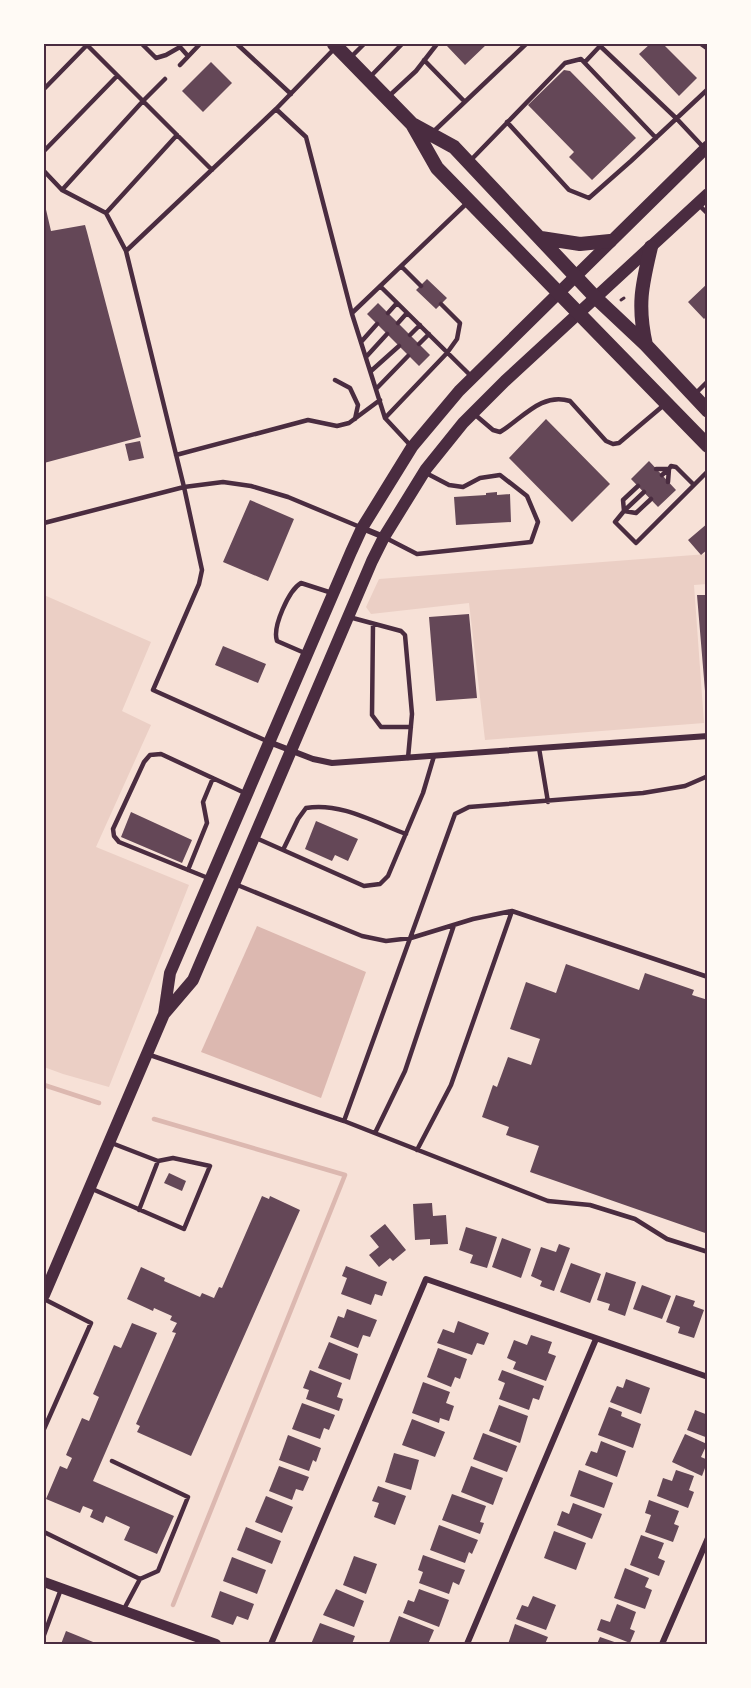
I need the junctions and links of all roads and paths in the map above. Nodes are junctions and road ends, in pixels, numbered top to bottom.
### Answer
1 (88, 44) edge
2 (142, 44) edge
3 (200, 44) edge
4 (237, 44) edge
5 (364, 44) edge
6 (402, 44) edge
7 (437, 44) edge
8 (526, 44) edge
9 (599, 44) edge
10 (701, 44) edge
11 (336, 45) edge
12 (708, 50) edge
13 (188, 56) junction
14 (349, 59) junction
15 (424, 60) junction
16 (585, 62) junction
17 (180, 65) dead end
18 (117, 76) junction
19 (165, 79) dead end
20 (368, 79) junction
21 (44, 89) edge
22 (708, 89) edge
23 (291, 94) junction
24 (387, 98) junction
25 (143, 101) junction
26 (465, 102) junction
27 (276, 109) junction
28 (677, 119) junction
29 (507, 123) junction
30 (412, 124) junction
31 (431, 134) junction
32 (177, 135) junction
33 (656, 138) junction
34 (706, 147) edge
35 (44, 151) edge
36 (469, 162) junction
37 (212, 170) junction
38 (44, 171) edge
39 (62, 190) junction
40 (708, 194) edge
41 (470, 201) junction
42 (698, 204) junction
43 (106, 213) junction
44 (708, 214) edge
45 (540, 238) junction
46 (610, 241) junction
47 (651, 247) junction
48 (126, 251) junction
49 (401, 266) junction
50 (575, 275) junction
51 (380, 286) junction
52 (421, 286) dead end
53 (558, 292) junction
54 (620, 292) dead end
55 (596, 298) junction
56 (632, 299) dead end
57 (397, 303) junction
58 (441, 304) dead end
59 (388, 312) dead end
60 (408, 313) junction
61 (352, 314) junction
62 (579, 314) junction
63 (398, 323) dead end
64 (377, 324) dead end
65 (420, 326) junction
66 (387, 334) dead end
67 (429, 334) junction
68 (410, 335) dead end
69 (361, 342) junction
70 (419, 344) dead end
71 (646, 345) junction
72 (399, 346) dead end
73 (447, 352) junction
74 (408, 356) dead end
75 (366, 357) junction
76 (370, 371) junction
77 (473, 378) junction
78 (335, 380) dead end
79 (708, 381) edge
80 (376, 389) junction
81 (693, 396) junction
82 (380, 400) junction
83 (666, 404) junction
84 (708, 411) edge
85 (473, 413) junction
86 (385, 418) junction
87 (355, 419) junction
88 (708, 446) edge
89 (412, 447) junction
90 (176, 455) junction
91 (656, 469) dead end
92 (669, 469) junction
93 (708, 471) edge
94 (424, 472) junction
95 (662, 475) dead end
96 (668, 482) dead end
97 (693, 484) junction
98 (638, 486) dead end
99 (184, 487) junction
100 (644, 492) dead end
101 (651, 500) dead end
102 (624, 512) junction
103 (44, 523) edge
104 (362, 528) junction
105 (384, 537) junction
106 (333, 593) junction
107 (349, 617) junction
108 (373, 624) junction
109 (307, 654) junction
110 (411, 727) junction
111 (708, 736) edge
112 (269, 742) junction
113 (539, 748) junction
114 (291, 751) junction
115 (434, 756) junction
116 (408, 758) junction
117 (708, 776) edge
118 (213, 778) junction
119 (247, 794) junction
120 (548, 802) junction
121 (406, 834) junction
122 (255, 838) junction
123 (283, 850) junction
124 (188, 870) junction
125 (210, 879) junction
126 (235, 884) junction
127 (512, 911) junction
128 (454, 925) junction
129 (411, 938) junction
130 (708, 977) edge
131 (165, 1014) junction
132 (147, 1054) junction
133 (344, 1121) junction
134 (375, 1133) junction
135 (109, 1142) junction
136 (417, 1150) junction
137 (158, 1161) junction
138 (90, 1188) junction
139 (139, 1210) junction
140 (708, 1252) edge
141 (44, 1297) edge
142 (596, 1338) junction
143 (708, 1377) edge
144 (44, 1429) edge
145 (112, 1461) dead end
146 (44, 1532) edge
147 (708, 1538) edge
148 (140, 1579) junction
149 (44, 1582) edge
150 (61, 1588) junction
151 (123, 1611) junction
152 (44, 1635) edge
153 (216, 1644) edge
154 (271, 1644) edge
155 (467, 1644) edge
156 (662, 1644) edge

1 - 18 lane
1 - 21 lane
2 - 13 lane
3 - 13 lane
4 - 23 lane
5 - 14 lane
6 - 20 lane
7 - 15 lane
8 - 26 lane
9 - 16 lane
9 - 28 lane
10 - 12 lane
11 - 14 main road
11 - 23 lane
13 - 17 lane
14 - 20 main road
15 - 24 lane
15 - 26 lane
16 - 29 lane
16 - 33 lane
18 - 25 lane
18 - 35 lane
19 - 25 lane
20 - 24 main road
22 - 28 lane
23 - 27 lane
24 - 30 main road
25 - 32 lane
25 - 39 lane
26 - 31 lane
27 - 37 lane
27 - 61 lane
28 - 33 lane
28 - 34 lane
29 - 33 lane
29 - 36 lane
30 - 31 main road
30 - 41 main road
31 - 36 main road
32 - 37 lane
32 - 43 lane
34 - 46 main road
36 - 45 main road
37 - 48 lane
38 - 39 lane
39 - 43 lane
40 - 42 main road
41 - 49 lane
41 - 53 main road
42 - 44 lane
42 - 47 main road
43 - 48 lane
45 - 46 main road
45 - 50 main road
46 - 50 main road
47 - 55 main road
47 - 71 main road
48 - 90 lane
49 - 51 lane
49 - 52 lane
50 - 53 main road
50 - 55 main road
51 - 57 lane
51 - 61 lane
53 - 62 main road
53 - 77 main road
54 - 56 path
55 - 62 main road
55 - 71 main road
57 - 59 lane
57 - 60 lane
58 - 73 lane
60 - 63 lane
60 - 65 lane
61 - 69 lane
62 - 83 main road
62 - 85 main road
64 - 69 lane
65 - 67 lane
65 - 68 lane
66 - 75 lane
67 - 70 lane
67 - 73 lane
69 - 75 lane
71 - 81 main road
72 - 76 lane
73 - 77 lane
73 - 86 lane
74 - 80 lane
75 - 76 lane
76 - 80 lane
77 - 89 main road
78 - 87 lane
79 - 81 lane
80 - 82 lane
81 - 84 main road
82 - 86 lane
82 - 87 lane
83 - 85 lane
83 - 88 main road
85 - 94 main road
86 - 89 lane
87 - 90 lane
89 - 104 main road
90 - 99 lane
91 - 92 lane
92 - 95 lane
92 - 96 lane
92 - 97 lane
93 - 97 lane
94 - 105 main road
94 - 105 lane
97 - 102 lane
98 - 102 lane
99 - 103 lane
99 - 104 lane
99 - 112 lane
100 - 102 lane
101 - 102 lane
104 - 105 street
104 - 106 main road
105 - 107 main road
106 - 109 main road
106 - 109 lane
107 - 108 lane
107 - 114 main road
108 - 110 lane
108 - 110 lane
109 - 112 main road
110 - 116 lane
111 - 113 street
112 - 114 street
112 - 119 main road
113 - 115 street
113 - 120 lane
114 - 116 street
114 - 122 main road
115 - 116 street
115 - 121 lane
117 - 120 lane
118 - 119 lane
118 - 124 lane
118 - 124 lane
119 - 125 main road
120 - 129 lane
121 - 123 lane
121 - 123 lane
122 - 123 lane
122 - 126 main road
124 - 125 lane
125 - 131 main road
126 - 129 lane
126 - 131 main road
127 - 128 lane
127 - 130 lane
127 - 136 lane
128 - 129 lane
128 - 134 lane
129 - 133 lane
131 - 132 main road
132 - 133 lane
132 - 135 main road
133 - 134 lane
134 - 136 lane
135 - 137 lane
135 - 138 main road
136 - 140 lane
137 - 139 lane
137 - 139 lane
138 - 139 lane
138 - 141 main road
141 - 144 lane
142 - 143 street
142 - 154 street
142 - 155 street
145 - 148 lane
146 - 148 lane
147 - 156 street
148 - 151 lane
149 - 150 street
150 - 151 street
150 - 152 lane
151 - 153 street

